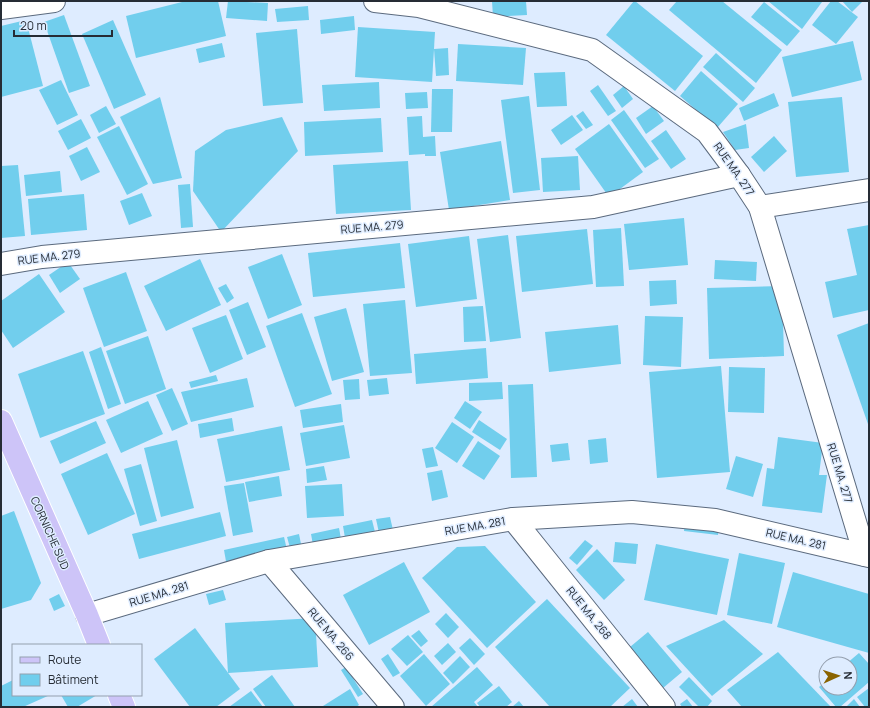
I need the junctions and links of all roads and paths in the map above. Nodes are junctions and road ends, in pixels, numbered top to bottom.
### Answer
1 (54, 1) edge
2 (375, 1) edge
3 (1, 8) edge
4 (740, 175) junction
5 (869, 190) edge
6 (760, 207) junction
7 (1, 264) edge
8 (1, 421) edge
9 (513, 519) junction
10 (868, 554) edge
11 (269, 561) junction
12 (87, 615) junction
13 (99, 644) edge
14 (119, 696) edge
15 (124, 707) edge
16 (393, 707) edge
17 (664, 707) edge

1 - 3 street
2 - 4 street, RUE MA. 277
4 - 6 street, RUE MA. 277
4 - 7 street, RUE MA. 279
5 - 6 street
6 - 10 street, RUE MA. 277
8 - 12 main road, CORNICHE SUD
9 - 10 street, RUE MA. 281
9 - 11 street, RUE MA. 281
9 - 17 street, RUE MA. 268
11 - 12 street, RUE MA. 281
11 - 16 street, RUE MA. 266
12 - 13 main road, CORNICHE SUD
14 - 15 main road

